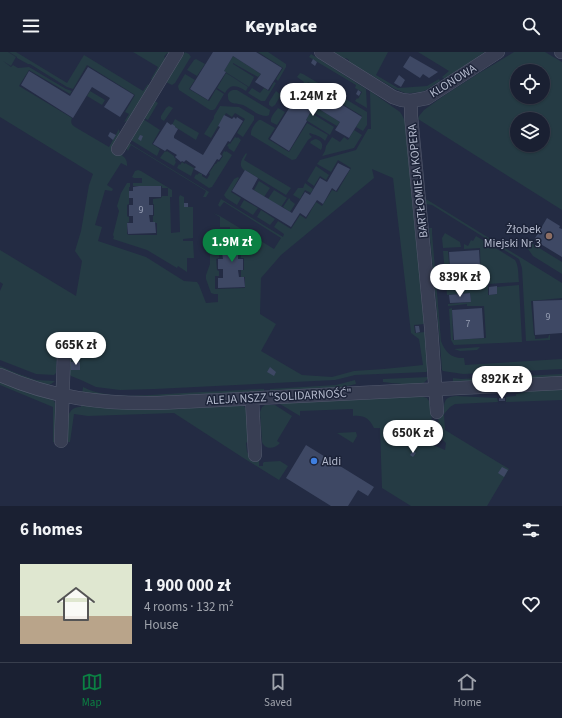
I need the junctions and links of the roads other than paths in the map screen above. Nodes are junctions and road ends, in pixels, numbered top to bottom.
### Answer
1 (177, 52) edge
2 (321, 52) edge
3 (498, 52) edge
4 (412, 101) junction
5 (118, 149) dead end
6 (64, 353) dead end
7 (0, 375) edge
8 (562, 383) edge
9 (436, 389) junction
10 (62, 396) junction
11 (252, 398) junction
12 (437, 412) dead end
13 (61, 441) dead end
14 (255, 455) dead end

1 - 5 street
2 - 4 street, KLONOWA
3 - 4 street, KLONOWA
4 - 9 street, BARTŁOMIEJA KOPERA
6 - 10 street
7 - 10 street, ALEJA NSZZ "SOLIDARNOŚĆ"
8 - 9 street, ALEJA NSZZ "SOLIDARNOŚĆ"
9 - 11 street, ALEJA NSZZ "SOLIDARNOŚĆ"
9 - 12 street, BARTŁOMIEJA KOPERA
10 - 11 street, ALEJA NSZZ "SOLIDARNOŚĆ"
10 - 13 street
11 - 14 street

